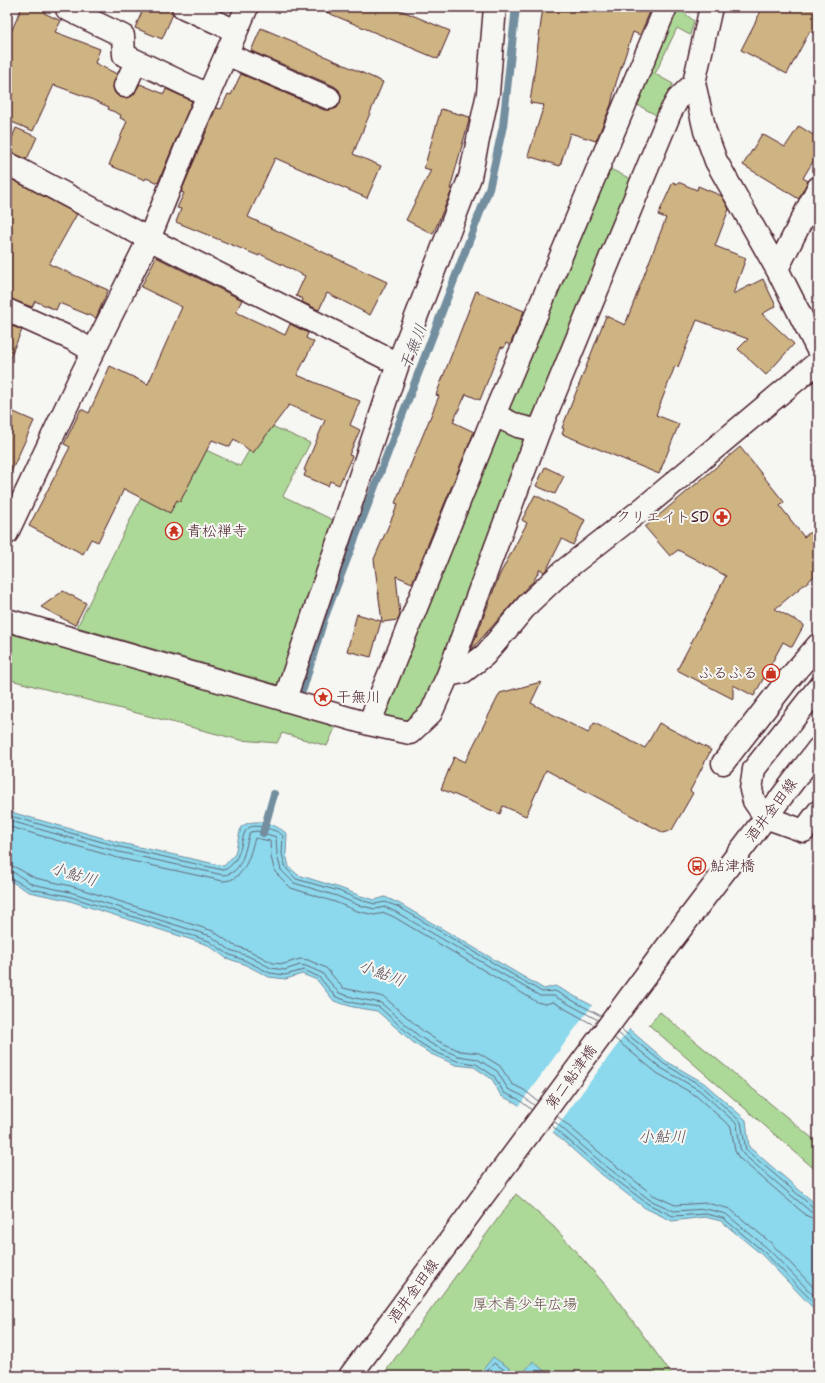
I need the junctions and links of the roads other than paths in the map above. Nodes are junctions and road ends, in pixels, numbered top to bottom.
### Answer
1 (183, 7) edge
2 (247, 7) edge
3 (495, 7) edge
4 (666, 7) edge
5 (710, 8) edge
6 (67, 9) dead end
7 (236, 31) junction
8 (226, 54) junction
9 (136, 62) junction
10 (694, 83) junction
11 (125, 86) dead end
12 (208, 95) junction
13 (329, 98) dead end
14 (7, 163) edge
15 (818, 188) edge
16 (149, 239) junction
17 (777, 269) junction
18 (7, 310) edge
19 (818, 350) edge
20 (93, 351) junction
21 (818, 362) edge
22 (398, 364) junction
23 (494, 415) junction
24 (539, 431) junction
25 (7, 533) edge
26 (7, 620) edge
27 (818, 645) edge
28 (448, 675) junction
29 (818, 688) edge
30 (285, 699) junction
31 (369, 724) junction
32 (818, 749) edge
33 (723, 763) dead end
34 (818, 812) edge
35 (765, 817) junction
36 (666, 948) joint
37 (476, 1206) joint
38 (350, 1376) edge

1 - 7 street
2 - 7 street
3 - 22 street
4 - 23 street
5 - 10 street
6 - 9 street
7 - 8 street
8 - 12 street
8 - 13 street
9 - 11 street
9 - 12 street
10 - 17 street
10 - 24 street
12 - 16 street
14 - 16 street
15 - 17 street
16 - 20 street
16 - 22 street
17 - 19 street
18 - 20 street
20 - 25 street
21 - 28 street
22 - 30 street
23 - 24 street
23 - 31 street
24 - 28 street
26 - 30 street
27 - 33 street
28 - 31 street
29 - 35 street
30 - 31 street
32 - 35 street, 酒井金田線
34 - 35 street
35 - 36 street, 酒井金田線
36 - 37 street, 第二鮎津橋
37 - 38 street, 酒井金田線

